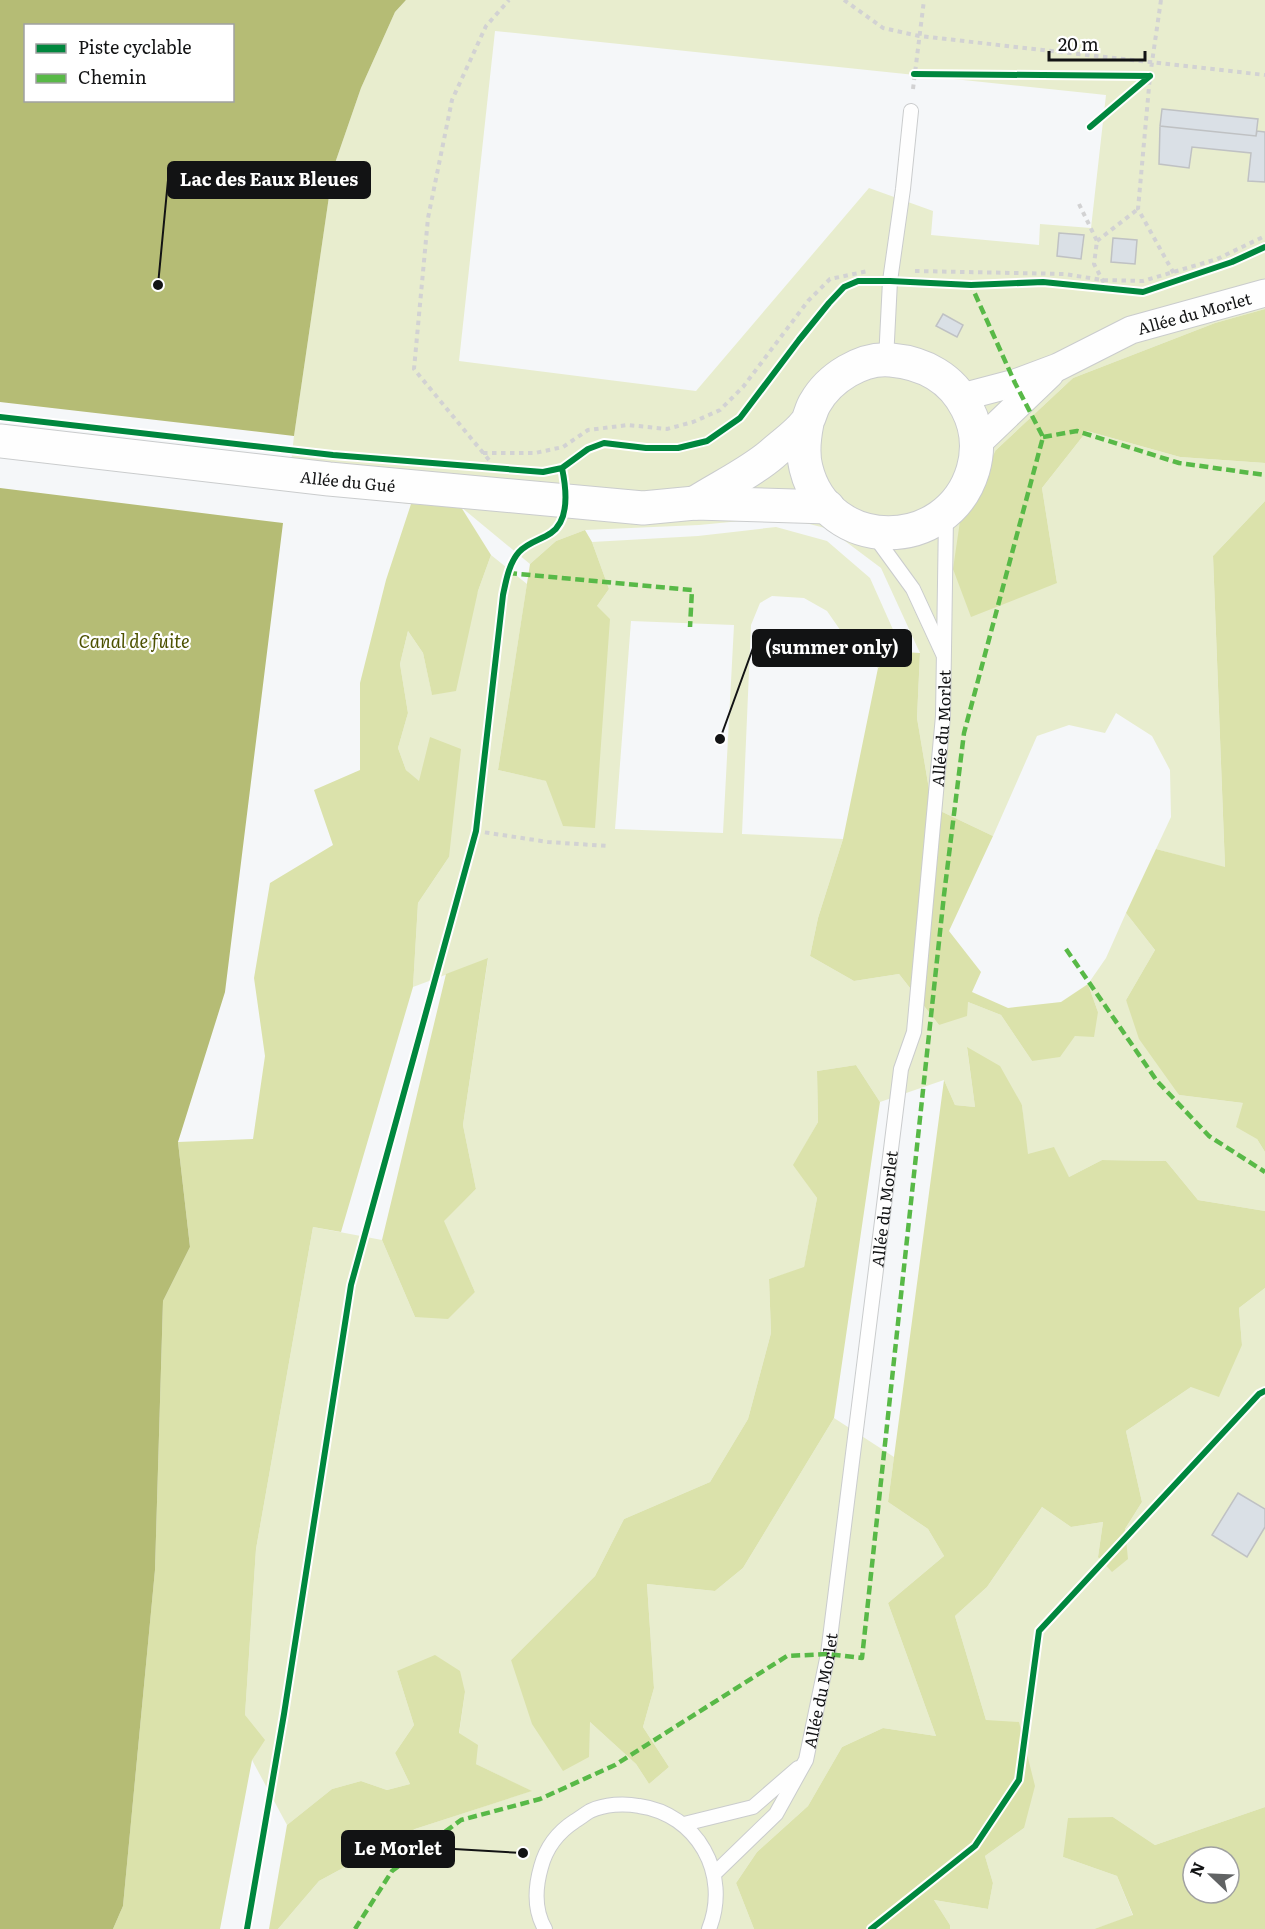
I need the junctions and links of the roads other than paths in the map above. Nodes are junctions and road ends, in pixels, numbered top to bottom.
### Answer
1 (911, 111) dead end
2 (1265, 293) edge
3 (886, 360) junction
4 (1058, 367) junction
5 (962, 397) junction
6 (807, 423) junction
7 (0, 441) edge
8 (977, 444) junction
9 (695, 503) junction
10 (828, 507) junction
11 (946, 513) junction
12 (872, 532) junction
13 (945, 658) junction
14 (806, 1761) junction
15 (684, 1824) junction
16 (714, 1874) junction
17 (545, 1929) edge
18 (709, 1929) edge

1 - 3 lane
2 - 4 street, Allée du Morlet
3 - 5 street
3 - 6 street
4 - 5 street, Allée du Morlet
4 - 8 street, Allée du Morlet
5 - 8 street
6 - 9 street, Allée du Gué
6 - 10 street
7 - 9 street, Allée du Gué
8 - 11 street
9 - 10 street, Allée du Gué
10 - 12 street
11 - 12 street
11 - 13 lane, Allée du Morlet
12 - 13 lane, Allée du Morlet
13 - 14 lane, Allée du Morlet
14 - 15 lane, Allée du Morlet
14 - 16 lane, Allée du Morlet
15 - 16 lane
15 - 17 lane
16 - 18 lane

